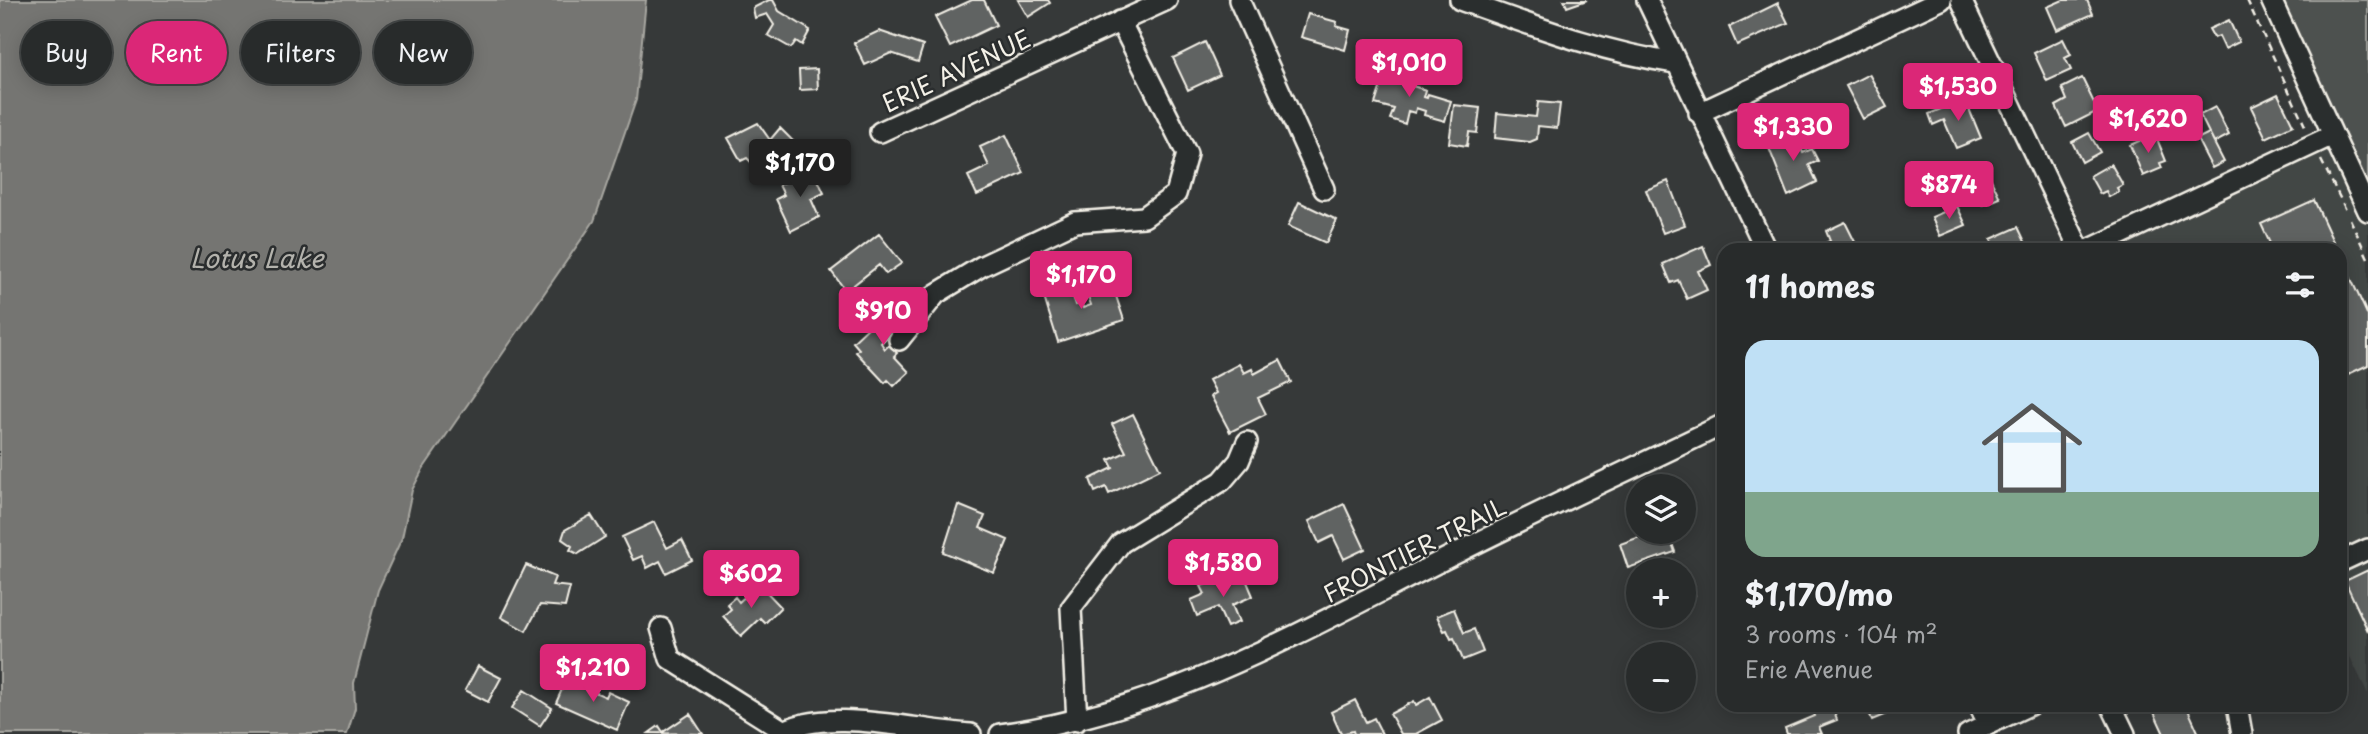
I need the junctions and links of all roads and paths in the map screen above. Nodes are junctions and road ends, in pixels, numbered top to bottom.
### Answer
1 (1167, 0) edge
2 (1240, 0) edge
3 (1460, 0) edge
4 (1647, 0) edge
5 (1941, 0) edge
6 (1961, 0) edge
7 (2271, 0) edge
8 (1120, 21) junction
9 (1675, 64) junction
10 (1699, 113) junction
11 (880, 132) dead end
12 (2333, 135) junction
13 (1324, 189) dead end
14 (2368, 211) edge
15 (1763, 243) edge
16 (2077, 243) edge
17 (2103, 243) edge
18 (899, 340) dead end
19 (1717, 427) edge
20 (1247, 442) dead end
21 (2368, 549) edge
22 (2347, 559) edge
23 (661, 628) dead end
24 (1978, 712) edge
25 (2015, 712) edge
26 (2114, 712) edge
27 (2238, 712) edge
28 (1077, 721) junction
29 (1976, 731) edge
30 (781, 732) edge
31 (971, 734) edge
32 (1000, 734) edge
33 (2125, 734) edge
34 (2242, 734) edge

1 - 8 street, ERIE AVENUE
2 - 13 street
3 - 9 street
4 - 9 street
5 - 10 street
6 - 16 street
7 - 12 street
8 - 11 street, ERIE AVENUE
8 - 18 street
9 - 10 street
10 - 15 street
12 - 14 street
12 - 17 street
19 - 28 street, FRONTIER TRAIL
20 - 28 street
21 - 22 street
23 - 30 street
24 - 29 street
25 - 29 street
26 - 33 street
27 - 34 street
28 - 32 street, FRONTIER TRAIL
30 - 31 street

